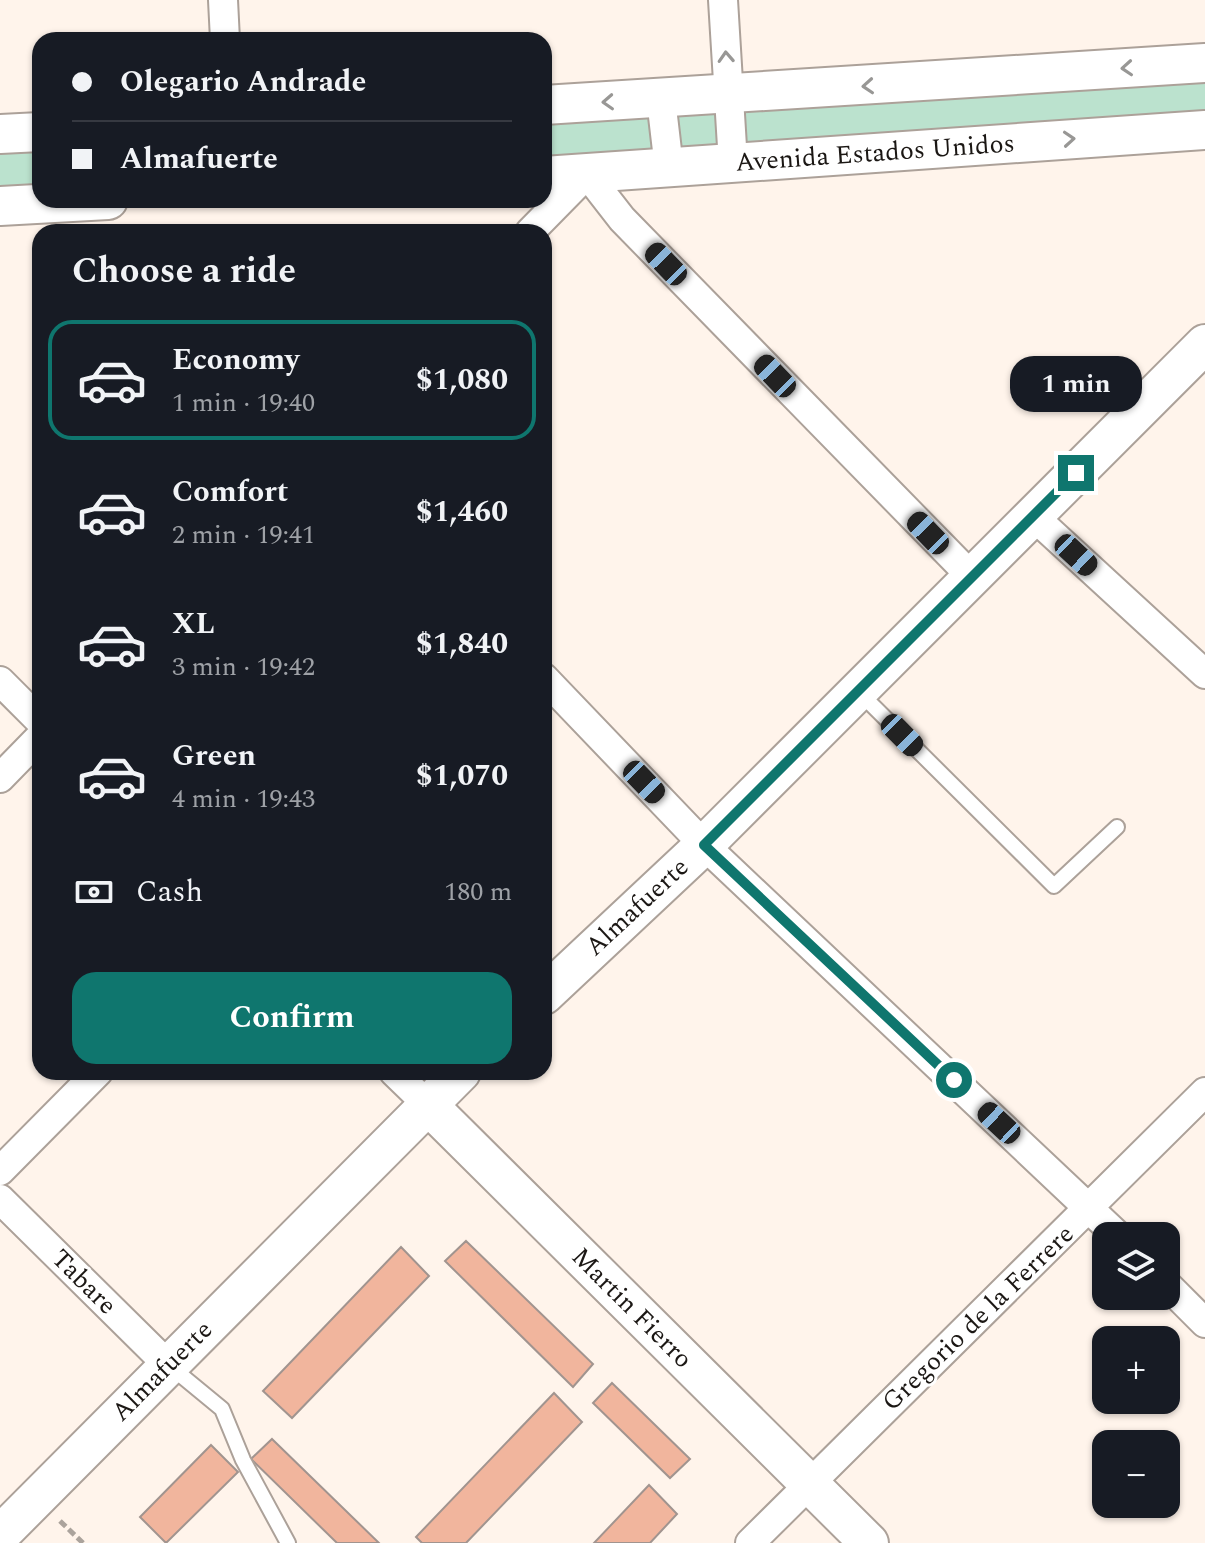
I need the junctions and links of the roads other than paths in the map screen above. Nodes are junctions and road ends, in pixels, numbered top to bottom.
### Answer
1 (223, 0) edge
2 (723, 0) edge
3 (225, 32) edge
4 (1205, 63) edge
5 (728, 95) junction
6 (661, 99) junction
7 (552, 105) edge
8 (1205, 130) edge
9 (32, 132) edge
10 (0, 134) edge
11 (733, 163) junction
12 (669, 168) junction
13 (587, 174) junction
14 (552, 176) edge
15 (32, 204) edge
16 (0, 206) edge
17 (538, 224) edge
18 (1205, 344) edge
19 (1033, 516) junction
20 (972, 577) junction
21 (1205, 674) edge
22 (0, 681) edge
23 (552, 686) edge
24 (858, 691) junction
25 (32, 713) edge
26 (32, 745) edge
27 (0, 778) edge
28 (1117, 827) dead end
29 (704, 845) junction
30 (552, 988) edge
31 (90, 1080) edge
32 (402, 1080) edge
33 (452, 1080) edge
34 (1205, 1092) edge
35 (427, 1104) junction
36 (0, 1171) edge
37 (0, 1199) edge
38 (1090, 1208) junction
39 (1104, 1222) edge
40 (1180, 1298) edge
41 (1205, 1323) edge
42 (168, 1365) junction
43 (809, 1483) junction
44 (0, 1535) edge
45 (288, 1543) edge
46 (750, 1543) edge
47 (869, 1543) edge

1 - 3 street
5 -> 2 street
4 -> 5 street
5 - 6 street
5 - 11 street
6 -> 7 street
6 - 12 street
11 -> 8 street, Avenida Estados Unidos
9 - 10 street
11 - 12 street, Avenida Estados Unidos
12 - 13 street, Avenida Estados Unidos
13 - 14 street, Avenida Estados Unidos
13 - 17 street
13 - 20 street
15 - 16 street
18 - 19 street, Almafuerte
19 - 20 street, Almafuerte
19 - 21 street
20 - 24 street, Almafuerte
22 - 25 street
23 - 29 street
24 - 28 lane
24 - 29 street, Almafuerte
26 - 27 street
29 - 30 street, Almafuerte
29 - 38 street
31 - 36 street
32 - 35 street, Martin Fierro
33 - 35 street, Almafuerte
34 - 38 street, Gregorio de la Ferrere
35 - 42 street, Almafuerte
35 - 43 street, Martin Fierro
37 - 42 street, Tabare
38 - 39 street
38 - 43 street, Gregorio de la Ferrere
40 - 41 street
42 - 44 street, Almafuerte
42 - 45 lane
43 - 46 street, Gregorio de la Ferrere
43 - 47 street, Martin Fierro

